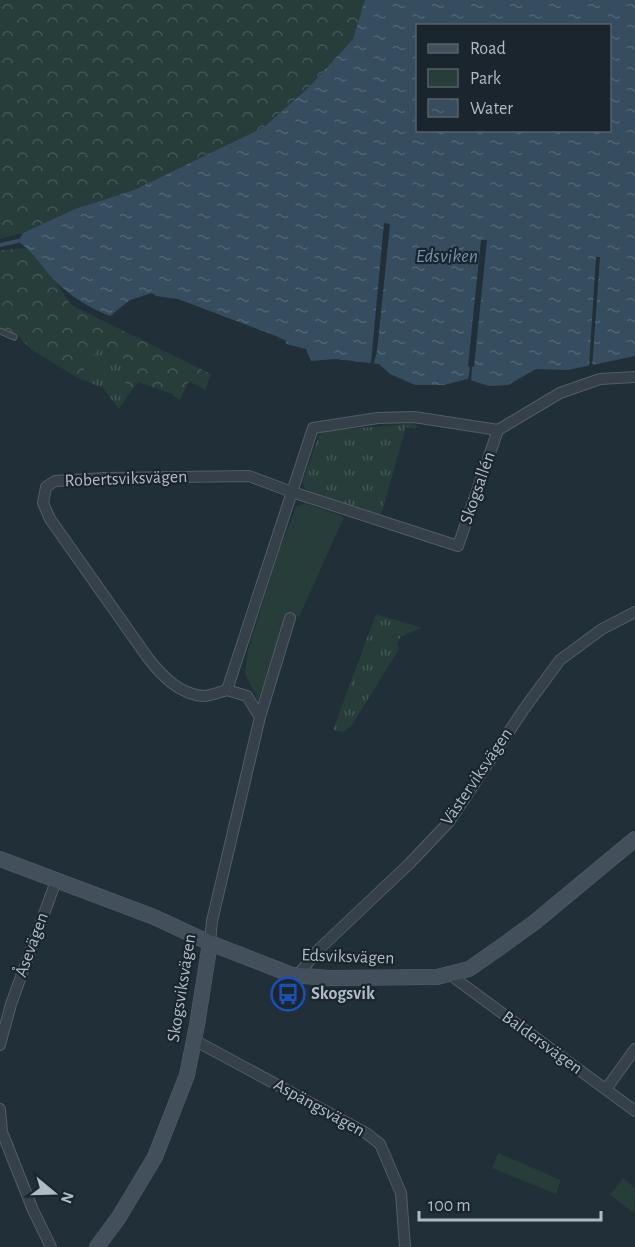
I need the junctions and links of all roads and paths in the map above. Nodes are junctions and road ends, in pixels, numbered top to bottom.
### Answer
1 (0, 331) edge
2 (14, 337) dead end
3 (635, 377) edge
4 (498, 430) junction
5 (292, 492) junction
6 (458, 546) joint
7 (635, 612) edge
8 (290, 618) dead end
9 (227, 690) junction
10 (260, 717) junction
11 (635, 839) edge
12 (0, 859) edge
13 (56, 881) junction
14 (210, 944) junction
15 (449, 974) junction
16 (298, 975) junction
17 (194, 1040) junction
18 (0, 1045) edge
19 (635, 1049) edge
20 (606, 1089) junction
21 (0, 1109) edge
22 (635, 1112) edge
23 (51, 1247) edge
24 (97, 1247) edge
25 (405, 1247) edge

1 - 2 lane
3 - 4 street
4 - 5 street
4 - 6 street, Skogsallén
5 - 6 street, Robertsviksvägen
5 - 9 street
5 - 9 street, Robertsviksvägen
7 - 16 street, Västerviksvägen
8 - 10 street, Skogsviksvägen
9 - 10 street
10 - 14 street, Skogsviksvägen
11 - 15 street, Edsviksvägen
12 - 13 street, Edsviksvägen
13 - 14 street, Edsviksvägen
13 - 18 street, Åsevägen
14 - 16 street, Edsviksvägen
14 - 17 street, Skogsviksvägen
15 - 16 street, Edsviksvägen
15 - 20 street, Baldersvägen
17 - 24 street, Skogsviksvägen
17 - 25 street, Aspängsvägen
19 - 20 street
20 - 22 street, Baldersvägen
21 - 23 street

